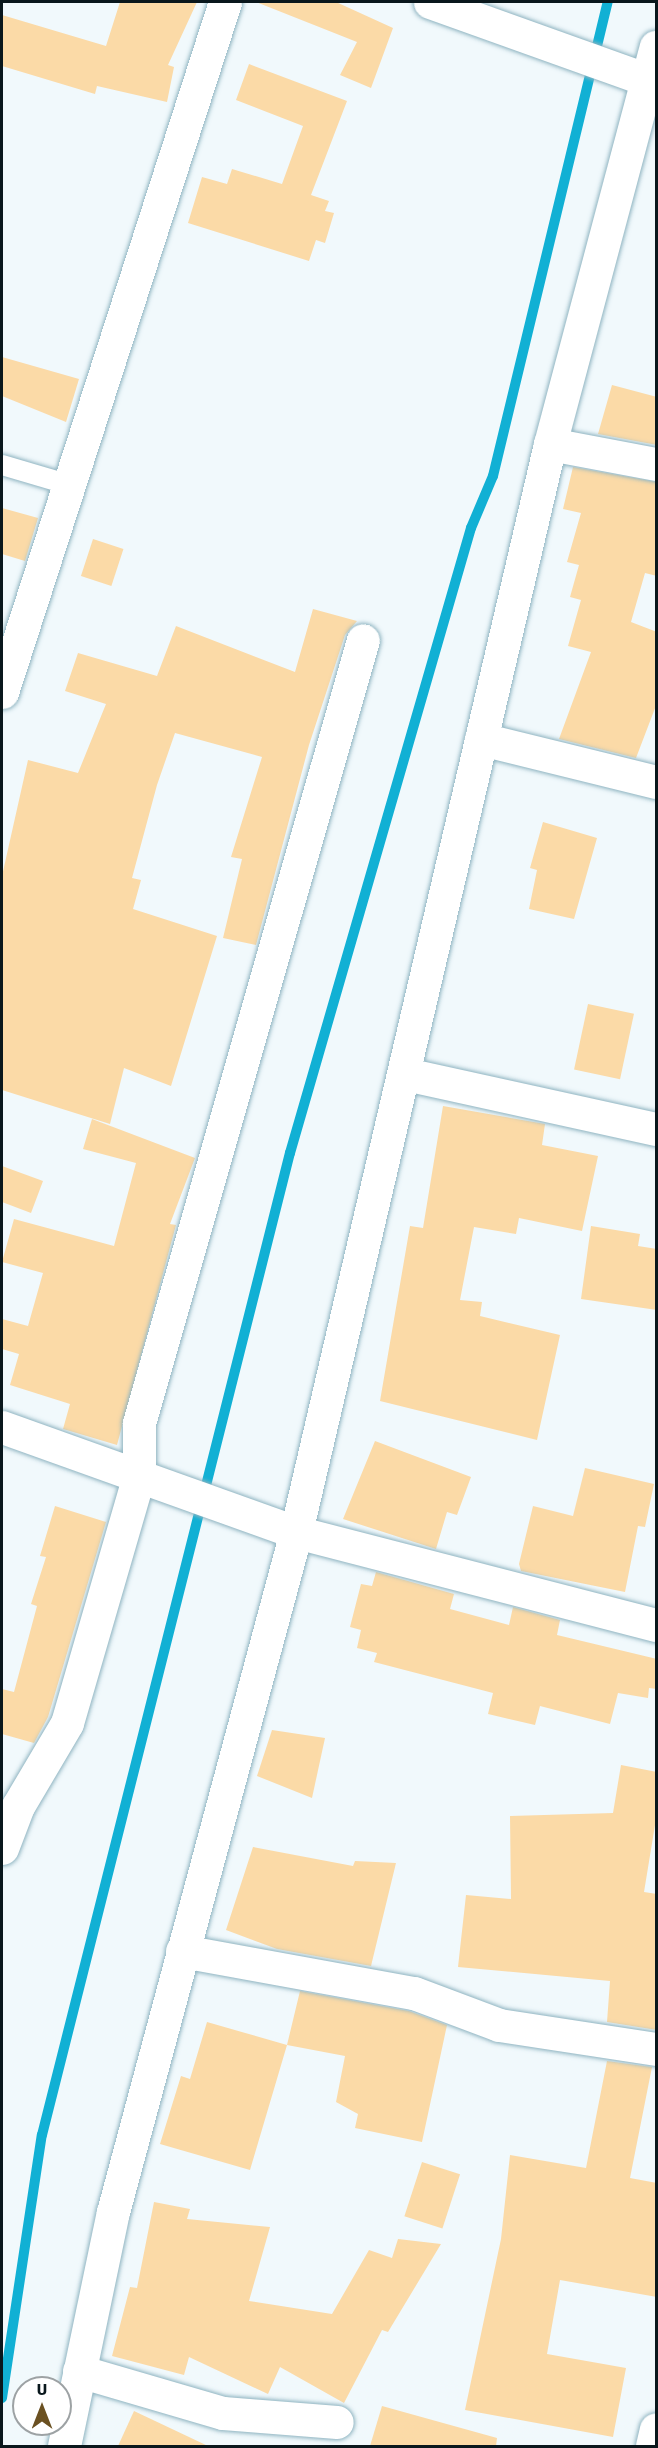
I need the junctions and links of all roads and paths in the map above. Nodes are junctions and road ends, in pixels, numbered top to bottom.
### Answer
1 (225, 2) edge
2 (430, 2) edge
3 (657, 46) edge
4 (652, 82) edge
5 (550, 444) junction
6 (657, 464) edge
7 (2, 465) edge
8 (70, 485) junction
9 (363, 640) dead end
10 (2, 692) edge
11 (480, 739) junction
12 (657, 782) edge
13 (405, 1074) junction
14 (657, 1129) edge
15 (2, 1427) edge
16 (139, 1475) junction
17 (296, 1532) junction
18 (657, 1625) edge
19 (2, 1848) edge
20 (182, 1951) junction
21 (657, 2049) edge
22 (79, 2371) junction
23 (338, 2422) dead end
24 (657, 2429) edge
25 (63, 2446) edge
26 (652, 2446) edge

1 - 8 street
2 - 4 street
3 - 4 street
4 - 5 street
5 - 6 street
5 - 11 street
7 - 8 lane
8 - 10 street
9 - 16 street
11 - 12 street
11 - 13 street
13 - 14 street
13 - 17 street
15 - 16 street
16 - 17 street
16 - 19 street
17 - 18 street
17 - 20 street
20 - 21 street
20 - 22 street
22 - 23 street
22 - 25 street
24 - 26 street

